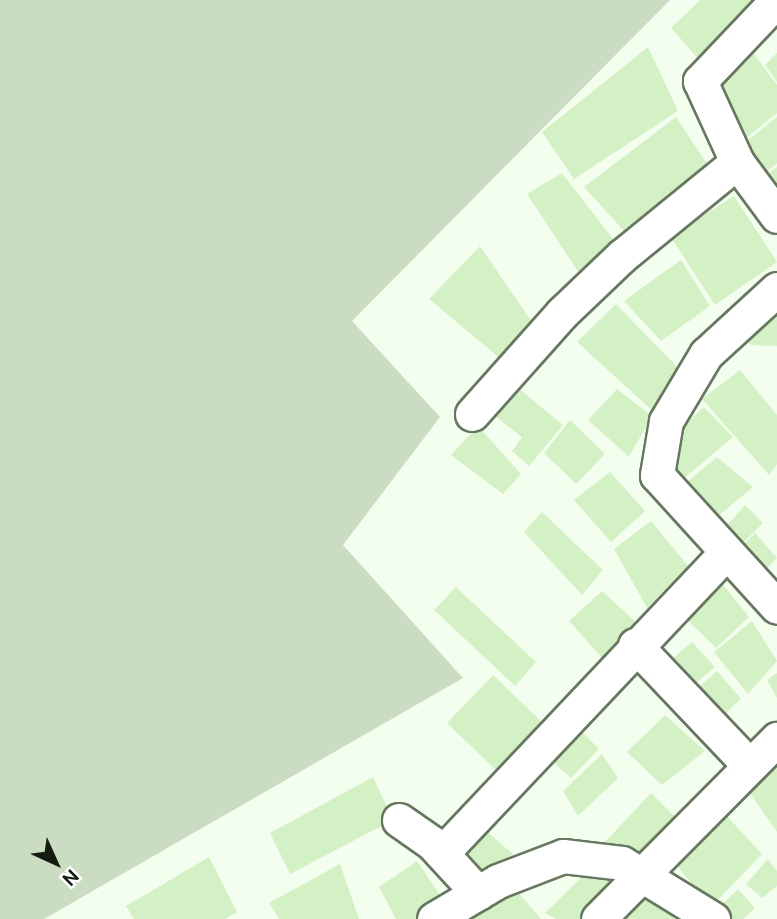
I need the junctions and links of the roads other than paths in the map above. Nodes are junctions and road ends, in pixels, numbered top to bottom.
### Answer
1 (777, 0) edge
2 (737, 162) junction
3 (777, 216) edge
4 (777, 289) edge
5 (472, 414) dead end
6 (726, 553) junction
7 (777, 607) edge
8 (635, 645) junction
9 (777, 739) edge
10 (748, 764) junction
11 (399, 820) dead end
12 (442, 852) junction
13 (643, 875) junction
14 (478, 892) junction
15 (434, 919) edge
16 (598, 919) edge
17 (713, 919) edge

1 - 2 street
2 - 3 street
2 - 5 street
4 - 6 street
6 - 7 street
6 - 8 street
8 - 10 street
8 - 12 street
9 - 10 street
10 - 13 street
11 - 12 street
12 - 14 street
13 - 14 street
13 - 16 street
13 - 17 street
14 - 15 street

